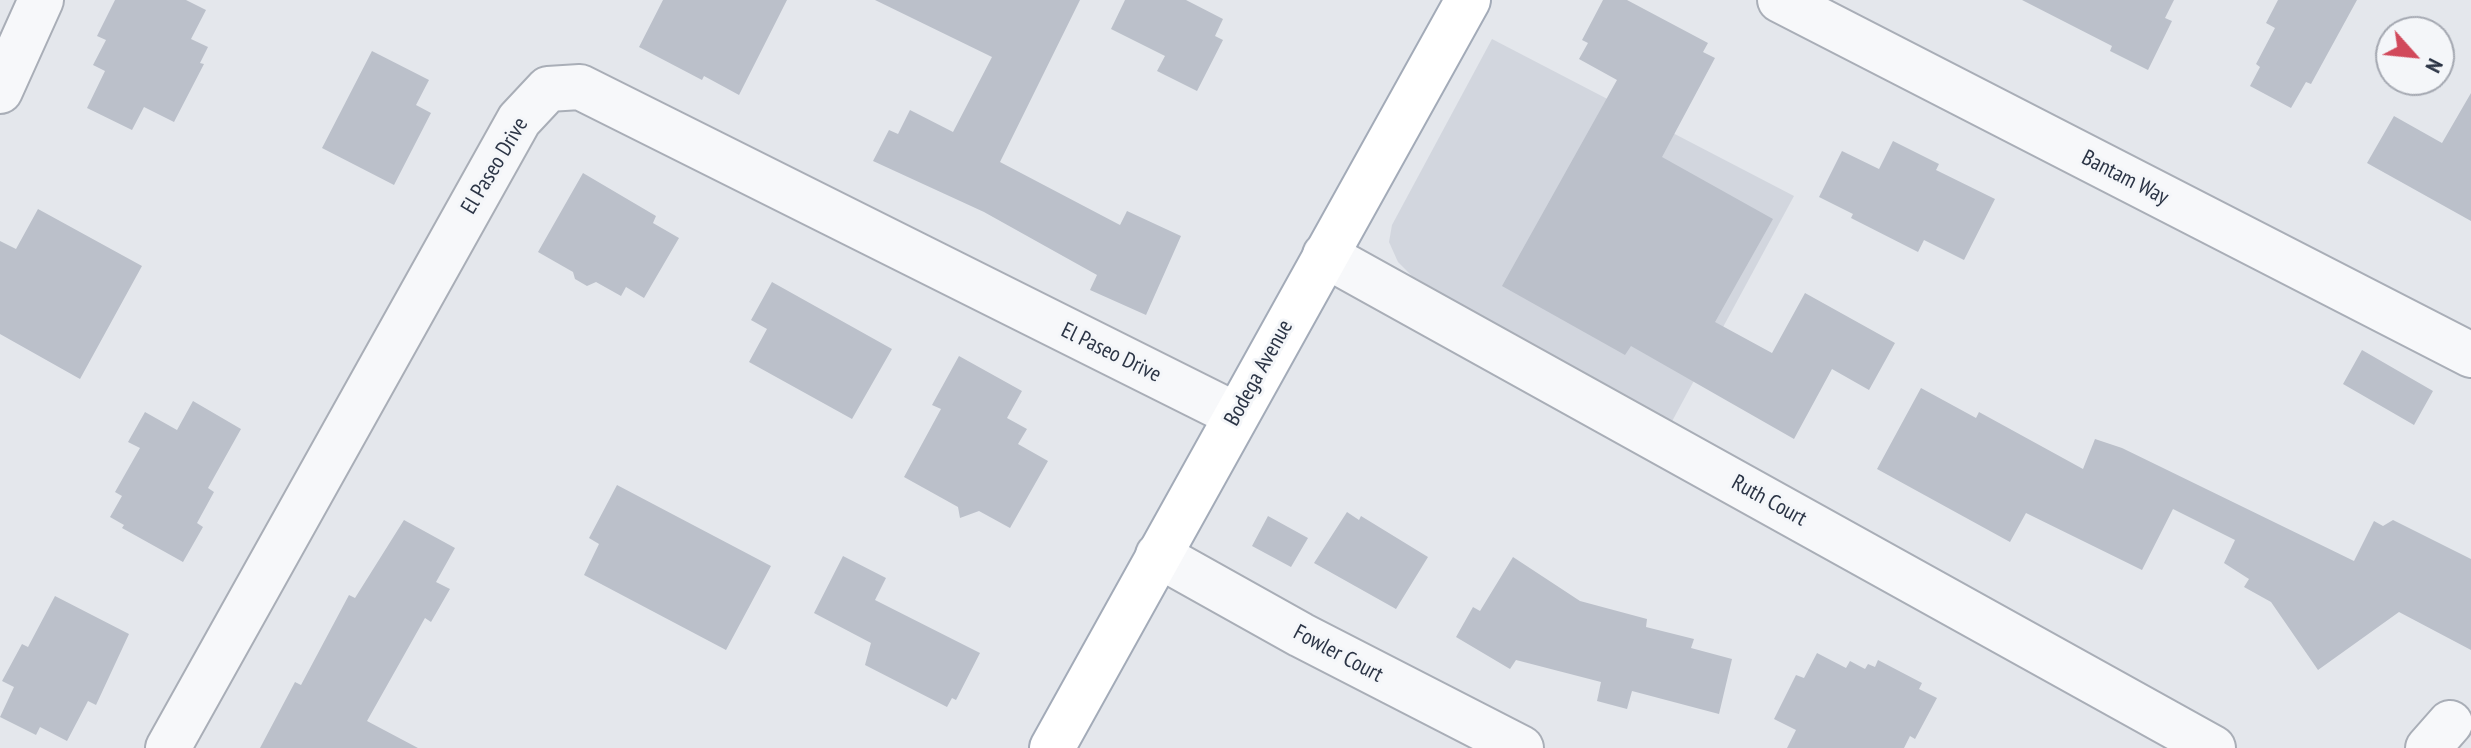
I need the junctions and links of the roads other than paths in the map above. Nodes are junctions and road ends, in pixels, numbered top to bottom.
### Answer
1 (41, 0) edge
2 (1468, 0) edge
3 (1780, 0) edge
4 (0, 91) edge
5 (1325, 255) junction
6 (2471, 355) edge
7 (1236, 415) junction
8 (1158, 555) junction
9 (168, 748) edge
10 (1052, 748) edge
11 (1521, 748) edge
12 (2213, 748) edge

1 - 4 street
2 - 5 main road, Bodega Avenue
3 - 6 street, Bantam Way
5 - 7 main road, Bodega Avenue
5 - 12 street, Ruth Court
7 - 8 main road, Bodega Avenue
7 - 9 street, El Paseo Drive
8 - 10 main road, Bodega Avenue
8 - 11 street, Fowler Court

